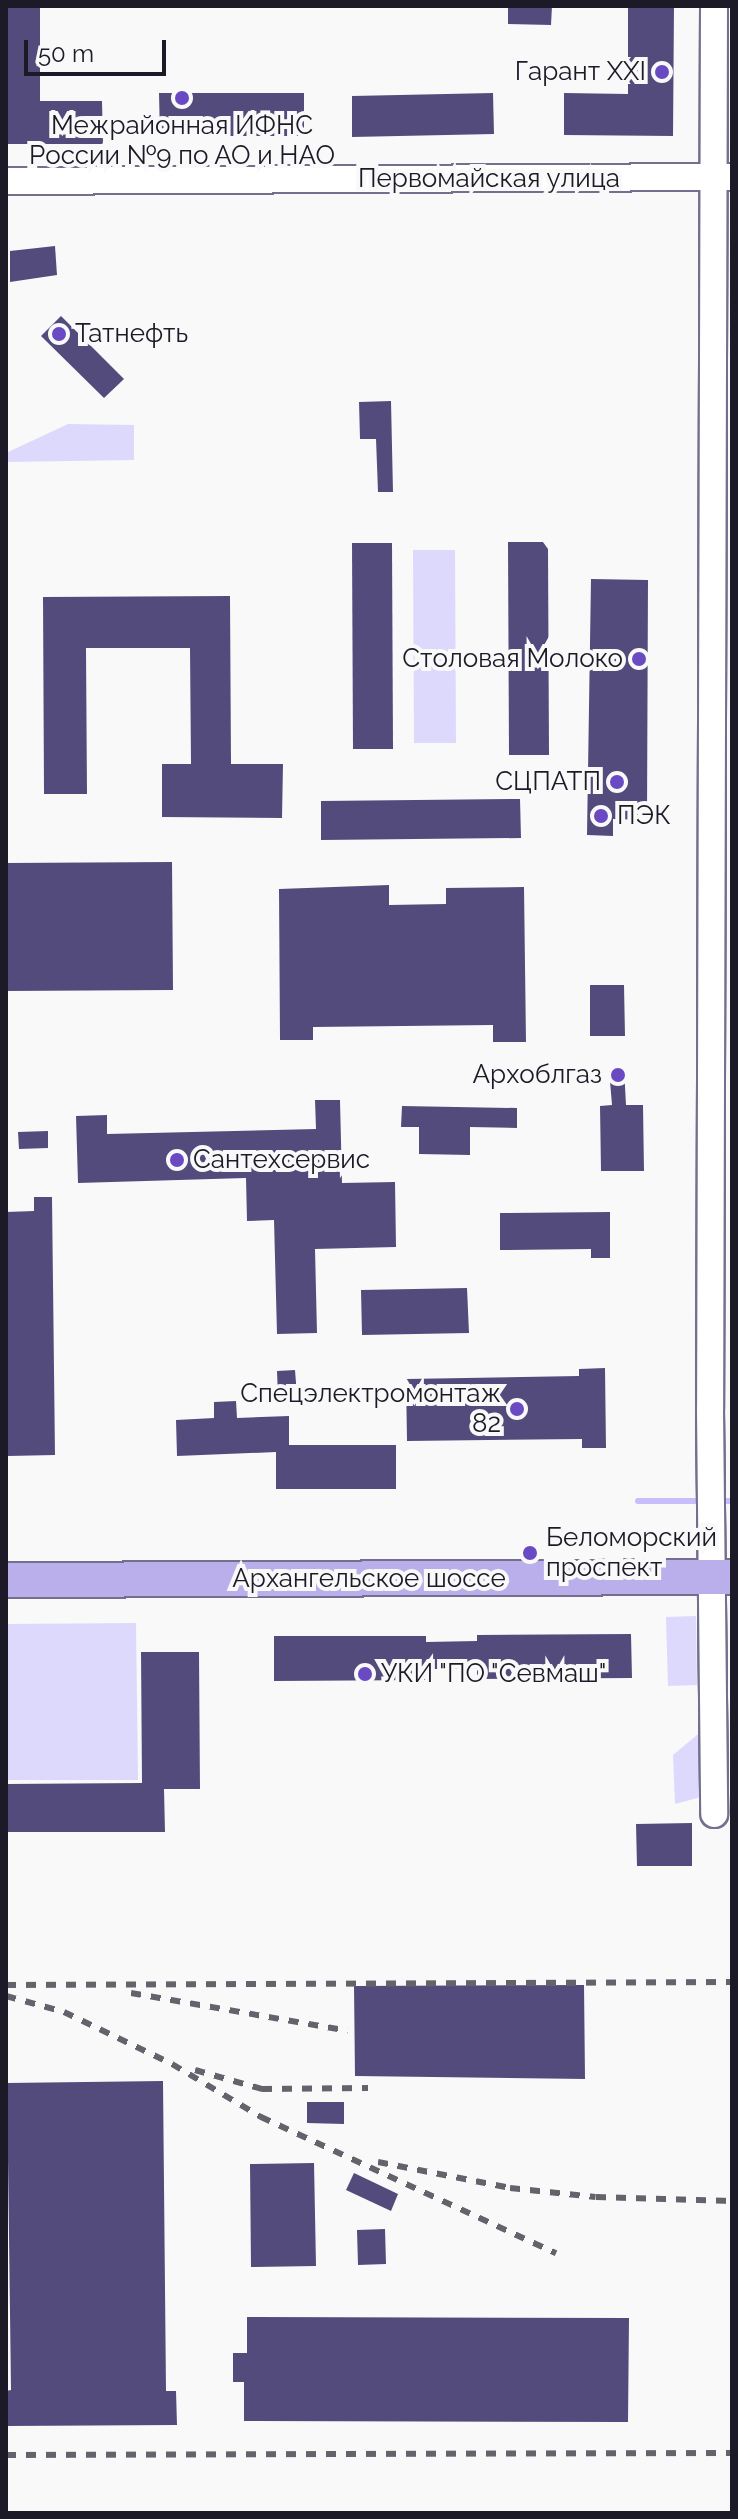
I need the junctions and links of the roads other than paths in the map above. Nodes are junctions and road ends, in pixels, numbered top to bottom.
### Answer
1 (714, 6) edge
2 (724, 177) edge
3 (6, 181) edge
4 (722, 1577) edge
5 (6, 1580) edge
6 (714, 1814) dead end

1 - 2 street
2 - 3 street, Первомайская улица
2 - 4 street
4 - 5 main road, Архангельское шоссе
4 - 6 street

